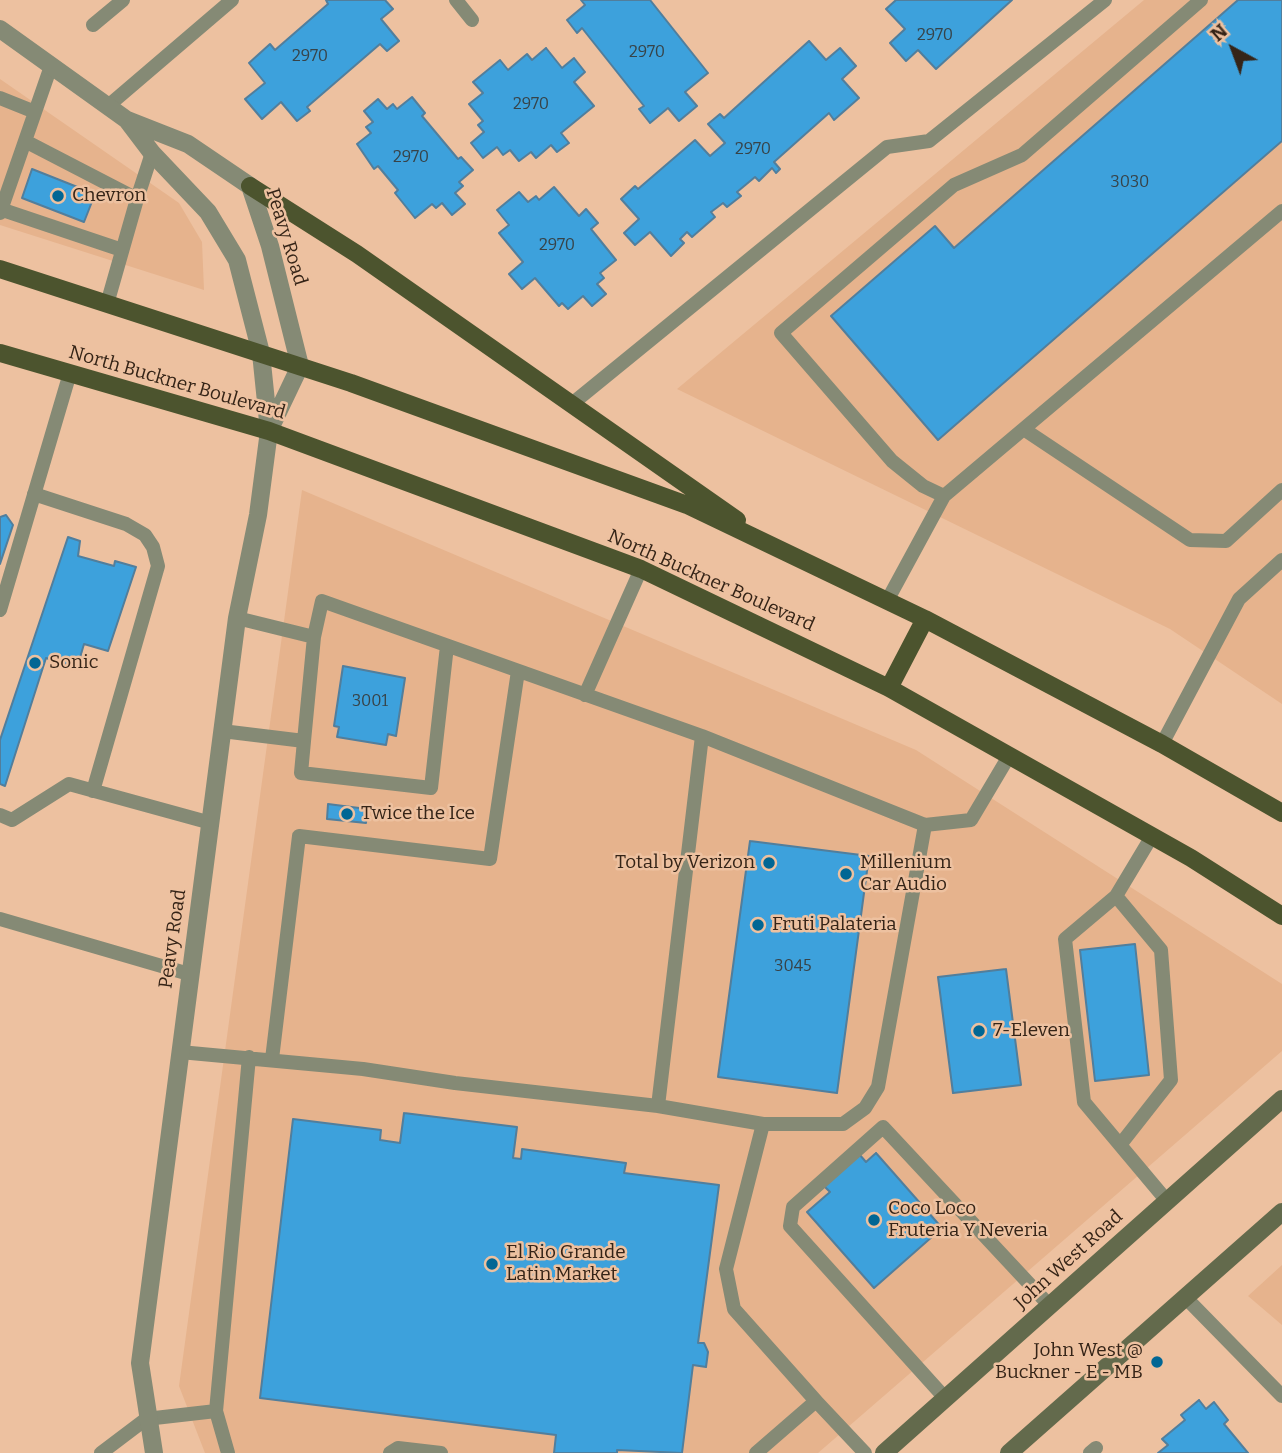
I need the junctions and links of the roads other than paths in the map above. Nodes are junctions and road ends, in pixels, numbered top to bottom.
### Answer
1 (123, 0) edge
2 (232, 0) edge
3 (456, 0) edge
4 (1105, 0) edge
5 (1201, 0) edge
6 (472, 20) dead end
7 (93, 25) dead end
8 (0, 29) edge
9 (51, 66) junction
10 (0, 98) edge
11 (108, 106) junction
12 (35, 112) junction
13 (127, 120) junction
14 (25, 141) junction
15 (152, 153) junction
16 (250, 187) junction
17 (137, 199) junction
18 (0, 211) edge
19 (1282, 211) edge
20 (122, 250) junction
21 (0, 268) edge
22 (107, 304) junction
23 (0, 353) edge
24 (261, 353) junction
25 (300, 366) junction
26 (70, 373) junction
27 (573, 403) junction
28 (1025, 430) junction
29 (269, 431) junction
30 (1282, 490) edge
31 (34, 494) junction
32 (944, 496) junction
33 (777, 548) junction
34 (1282, 560) edge
35 (641, 569) junction
36 (887, 601) junction
37 (0, 610) edge
38 (237, 618) junction
39 (925, 618) junction
40 (314, 637) junction
41 (447, 646) junction
42 (518, 671) junction
43 (889, 688) junction
44 (585, 695) junction
45 (222, 731) junction
46 (702, 736) junction
47 (304, 741) junction
48 (1162, 744) junction
49 (1009, 756) junction
50 (93, 791) junction
51 (1282, 813) edge
52 (0, 815) edge
53 (211, 823) junction
54 (925, 825) junction
55 (1152, 836) junction
56 (1116, 896) junction
57 (1282, 916) edge
58 (0, 919) edge
59 (189, 974) junction
60 (180, 1052) junction
61 (249, 1057) junction
62 (272, 1059) junction
63 (1282, 1099) edge
64 (658, 1106) junction
65 (865, 1108) junction
66 (763, 1124) junction
67 (883, 1128) junction
68 (1120, 1145) junction
69 (1167, 1201) junction
70 (1282, 1212) edge
71 (1185, 1297) junction
72 (1049, 1305) junction
73 (1282, 1396) edge
74 (945, 1398) junction
75 (816, 1401) junction
76 (216, 1411) junction
77 (146, 1419) junction
78 (100, 1453) edge
79 (154, 1453) edge
80 (228, 1453) edge
81 (390, 1453) edge
82 (441, 1453) edge
83 (757, 1453) edge
84 (865, 1453) edge
85 (884, 1453) edge
86 (1009, 1453) edge

1 - 7 lane
2 - 11 lane
3 - 6 lane
4 - 27 lane
5 - 32 lane
8 - 9 street, Peavy Road
9 - 11 street, Peavy Road
9 - 12 lane
10 - 12 lane
11 - 13 street, Peavy Road
12 - 14 lane
13 - 15 street, Peavy Road
13 - 16 street, Peavy Road
14 - 17 lane
14 - 18 lane
15 - 17 lane
15 - 24 street, Peavy Road
16 - 25 street, Peavy Road
16 - 27 main road
17 - 20 lane
18 - 20 lane
19 - 28 lane
20 - 22 lane
21 - 22 main road
22 - 24 main road
23 - 26 main road, North Buckner Boulevard
24 - 25 main road
24 - 29 street, Peavy Road
25 - 29 street, Peavy Road
25 - 33 main road
26 - 29 main road, North Buckner Boulevard
26 - 31 lane
27 - 33 main road
28 - 30 lane
28 - 32 lane
29 - 35 main road, North Buckner Boulevard
29 - 38 street, Peavy Road
31 - 37 lane
31 - 50 lane
32 - 36 lane
33 - 36 main road
34 - 48 lane
35 - 43 main road, North Buckner Boulevard
35 - 44 lane
36 - 39 main road
38 - 40 lane
38 - 45 street, Peavy Road
39 - 43 main road
39 - 48 main road
40 - 41 lane
40 - 47 lane
41 - 42 lane
41 - 47 lane
42 - 44 lane
42 - 62 lane
43 - 49 main road, North Buckner Boulevard
44 - 46 lane
45 - 47 lane
45 - 53 street, Peavy Road
46 - 54 lane
46 - 64 lane
48 - 51 main road
49 - 54 lane
49 - 55 main road, North Buckner Boulevard
50 - 52 lane
50 - 53 lane
53 - 59 street, Peavy Road
54 - 65 lane
55 - 56 lane
55 - 57 main road, North Buckner Boulevard
56 - 68 lane
56 - 68 lane
58 - 59 lane
59 - 60 street, Peavy Road
60 - 61 lane
60 - 77 street, Peavy Road
61 - 62 lane
61 - 76 lane
62 - 64 lane
63 - 69 main road, John West Road
64 - 66 lane
65 - 66 lane
65 - 67 lane
66 - 75 lane
67 - 72 lane
67 - 74 lane
68 - 69 lane
69 - 72 main road, John West Road
70 - 71 main road
71 - 73 lane
71 - 86 main road
72 - 74 main road, John West Road
74 - 85 main road, John West Road
75 - 83 lane
75 - 84 lane
76 - 77 lane
76 - 80 lane
77 - 78 lane
77 - 79 street, Peavy Road
81 - 82 lane

